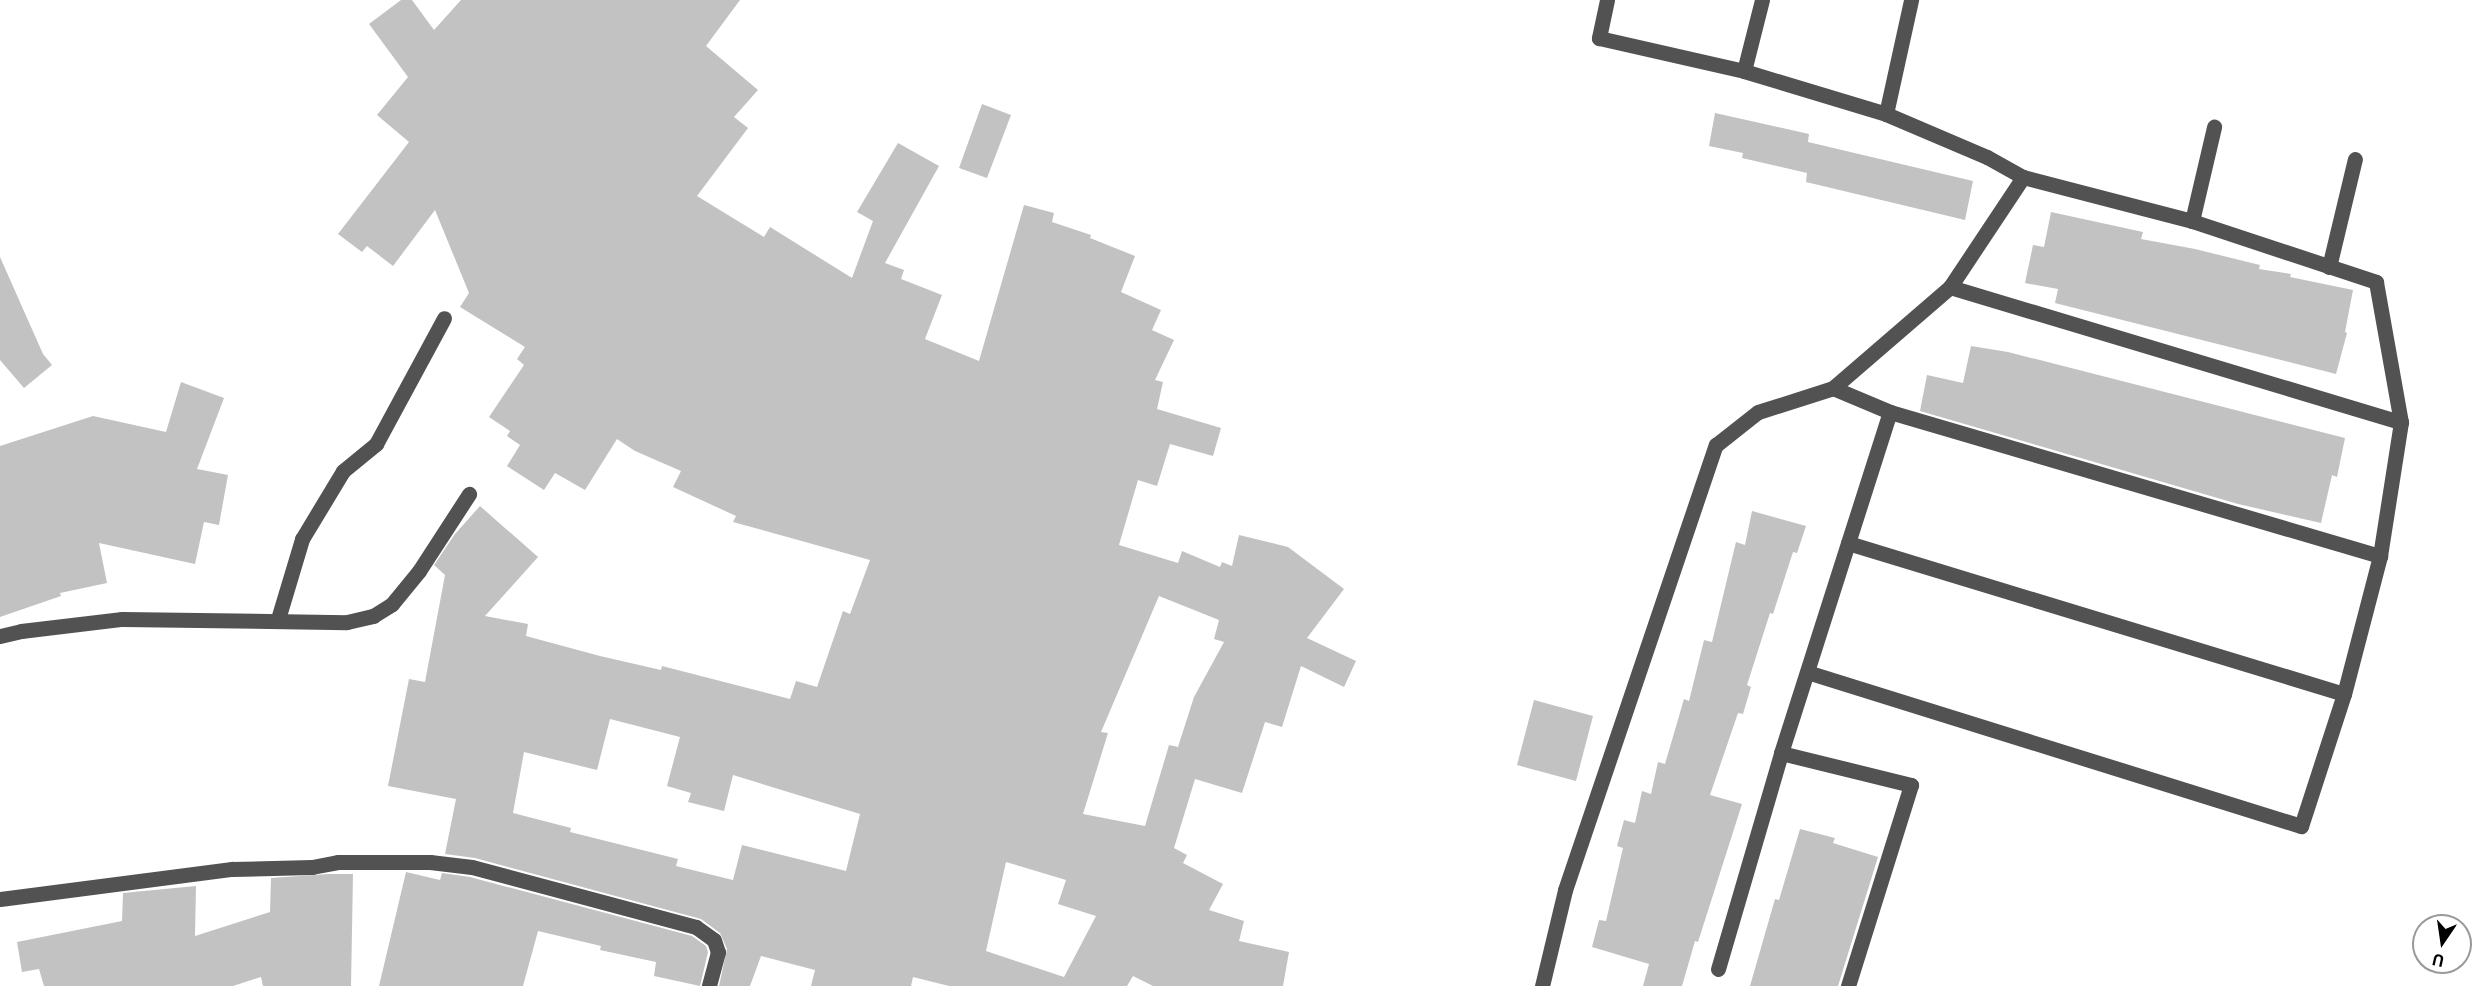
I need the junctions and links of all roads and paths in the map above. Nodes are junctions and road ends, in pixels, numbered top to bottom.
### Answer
1 (1607, 0) edge
2 (1762, 0) edge
3 (1911, 0) edge
4 (1744, 71) junction
5 (1886, 114) junction
6 (2214, 126) dead end
7 (2355, 159) dead end
8 (2023, 177) junction
9 (2192, 221) junction
10 (2329, 267) junction
11 (1950, 287) junction
12 (444, 318) dead end
13 (1833, 388) junction
14 (1890, 412) junction
15 (2401, 422) junction
16 (469, 494) dead end
17 (1848, 543) junction
18 (2380, 556) junction
19 (278, 620) junction
20 (0, 636) edge
21 (1807, 672) junction
22 (2344, 694) junction
23 (1781, 753) junction
24 (0, 899) edge
25 (1719, 969) dead end
26 (709, 986) edge
27 (1542, 986) edge
28 (1848, 986) edge

1 - 4 street
2 - 4 street
3 - 5 street
4 - 5 street
5 - 8 street
6 - 9 street
7 - 10 street
8 - 9 street
8 - 11 street
9 - 10 street
10 - 15 street
11 - 13 street
11 - 15 street
12 - 19 street
13 - 14 street
13 - 27 street
14 - 17 street
14 - 18 street
15 - 18 street
16 - 19 street
17 - 21 street
17 - 22 street
18 - 22 street
19 - 20 street
21 - 22 street
21 - 23 street
23 - 25 street
23 - 28 street
24 - 26 street

